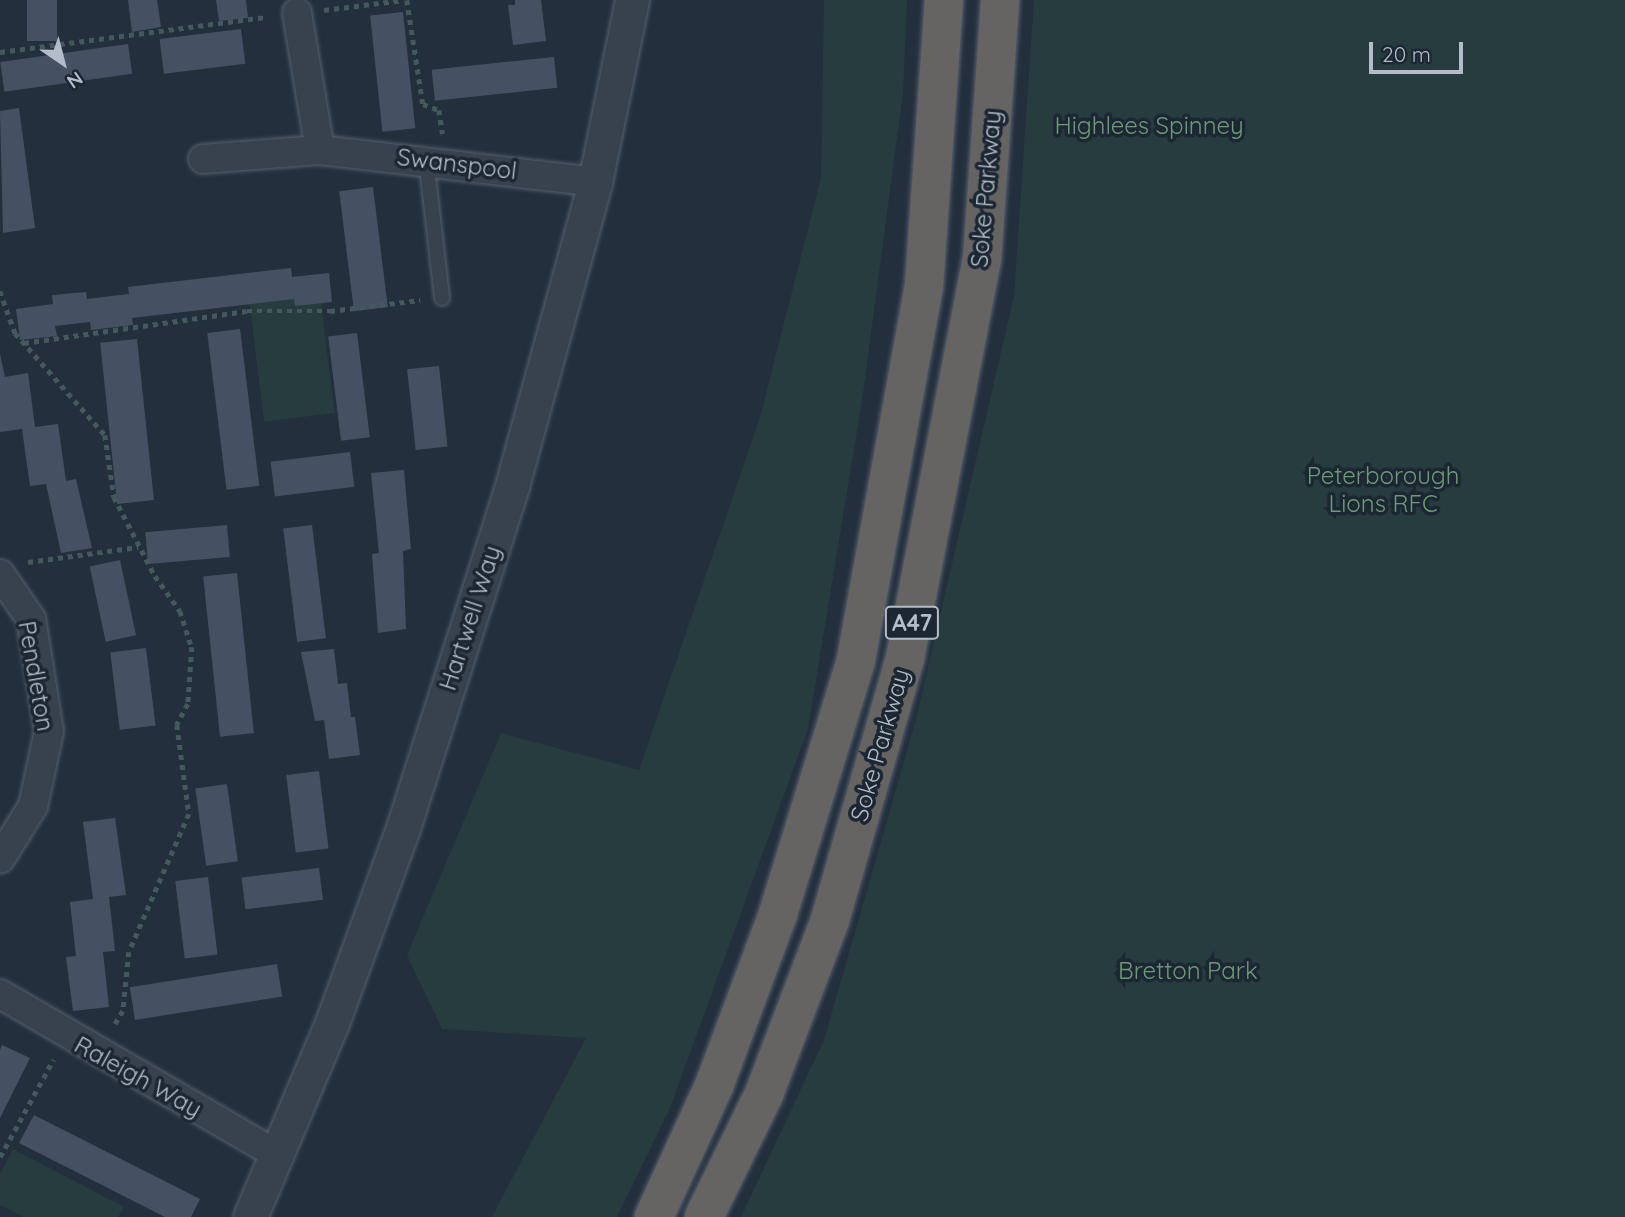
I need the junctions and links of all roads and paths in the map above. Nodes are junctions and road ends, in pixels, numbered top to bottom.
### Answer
1 (405, 0) edge
2 (632, 0) edge
3 (944, 0) edge
4 (1000, 0) edge
5 (297, 13) junction
6 (0, 52) edge
7 (320, 150) junction
8 (203, 159) dead end
9 (437, 161) junction
10 (595, 182) junction
11 (0, 291) edge
12 (442, 298) joint
13 (23, 344) junction
14 (138, 547) junction
15 (7, 569) edge
16 (0, 859) edge
17 (0, 994) edge
18 (76, 1042) junction
19 (279, 1156) junction
20 (0, 1157) edge
21 (250, 1217) edge
22 (654, 1217) edge
23 (704, 1217) edge

1 - 5 path
1 - 9 path
2 - 10 street, Hartwell Way
3 - 22 highway, Soke Parkway / A47
4 - 23 highway, Soke Parkway / A47
5 - 6 path
5 - 7 street
7 - 8 street, Swanspool
7 - 9 street, Swanspool
9 - 10 street, Swanspool
9 - 12 lane
10 - 19 street, Hartwell Way
11 - 13 path
12 - 13 path
13 - 14 path
14 - 15 path
14 - 18 path
15 - 16 street, Pendleton
17 - 18 street, Raleigh Way
18 - 19 street, Raleigh Way
18 - 20 path
19 - 21 street, Hartwell Way

